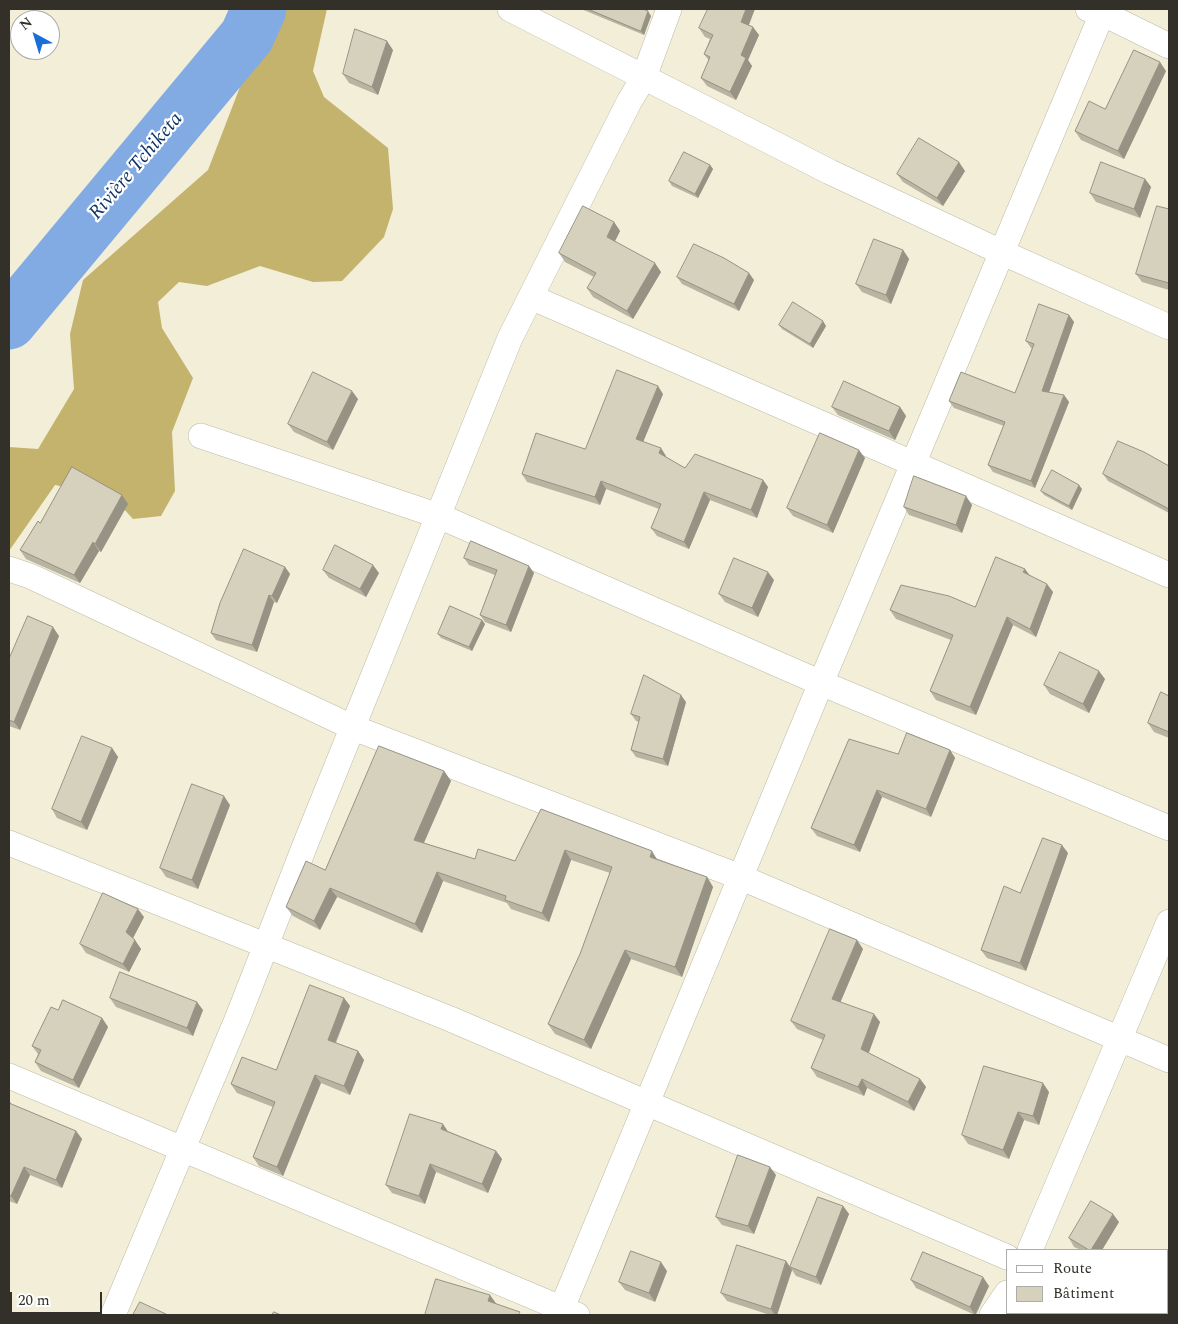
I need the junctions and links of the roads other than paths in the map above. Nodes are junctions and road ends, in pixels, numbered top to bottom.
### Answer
1 (510, 9) edge
2 (669, 9) edge
3 (1098, 10) edge
4 (1169, 46) edge
5 (644, 77) junction
6 (1000, 252) junction
7 (531, 297) junction
8 (1169, 327) edge
9 (201, 436) dead end
10 (912, 465) junction
11 (439, 516) junction
12 (9, 569) edge
13 (1169, 575) edge
14 (821, 682) junction
15 (354, 728) junction
16 (1169, 828) edge
17 (9, 843) edge
18 (740, 877) junction
19 (1169, 922) edge
20 (267, 945) junction
21 (1121, 1038) junction
22 (1169, 1060) edge
23 (9, 1076) edge
24 (646, 1102) junction
25 (183, 1150) junction
26 (1030, 1249) edge
27 (1006, 1257) edge
28 (1006, 1294) edge
29 (566, 1313) edge
30 (113, 1315) edge
31 (992, 1315) edge

1 - 5 street
2 - 5 street
3 - 4 street
3 - 6 street
5 - 6 street
5 - 7 street
6 - 8 street
6 - 10 street
7 - 10 street
7 - 11 street
9 - 11 street
10 - 13 street
10 - 14 street
11 - 14 street
11 - 15 street
12 - 15 street
14 - 16 street
14 - 18 street
15 - 18 street
15 - 20 street
17 - 20 street
18 - 21 street
18 - 24 street
19 - 21 street
20 - 24 street
20 - 25 street
21 - 22 street
21 - 26 street
23 - 25 street
24 - 27 street
24 - 29 street
25 - 29 street
25 - 30 street
28 - 31 street

